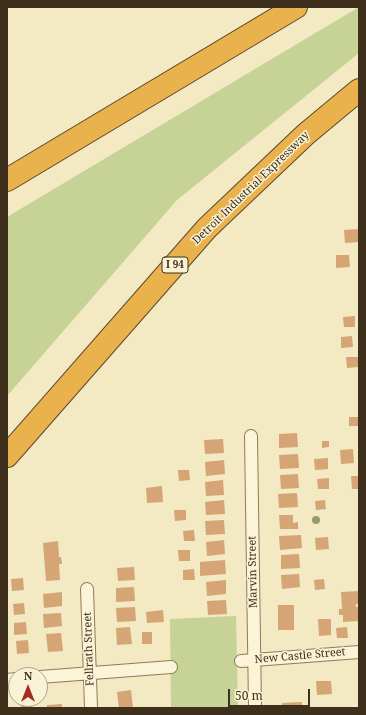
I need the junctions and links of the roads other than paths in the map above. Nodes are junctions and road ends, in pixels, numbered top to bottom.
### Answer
1 (296, 7) edge
2 (359, 90) edge
3 (7, 180) edge
4 (251, 436) dead end
5 (7, 456) edge
6 (87, 589) dead end
7 (359, 652) edge
8 (255, 660) junction
9 (240, 661) dead end
10 (171, 667) dead end
11 (90, 673) junction
12 (48, 676) edge
13 (90, 708) edge
14 (255, 708) edge

1 - 3 highway
2 - 5 highway, Detroit Industrial Expressway / I 94
4 - 8 street, Marvin Street
6 - 11 street, Fellrath Street
7 - 8 street, New Castle Street
8 - 9 street, New Castle Street
8 - 14 street, Marvin Street
10 - 11 street
11 - 12 street
11 - 13 street, Fellrath Street

